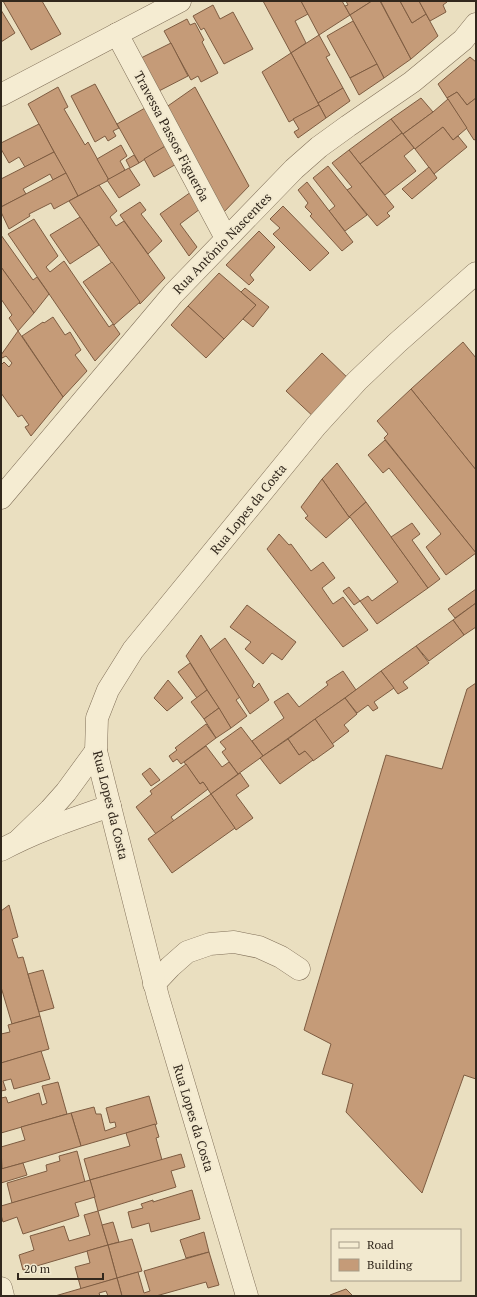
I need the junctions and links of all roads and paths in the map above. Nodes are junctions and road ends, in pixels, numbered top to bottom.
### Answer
1 (180, 1) edge
2 (476, 24) edge
3 (117, 34) junction
4 (1, 95) edge
5 (226, 238) junction
6 (476, 273) edge
7 (1, 498) edge
8 (96, 751) junction
9 (110, 806) junction
10 (10, 845) edge
11 (299, 969) dead end
12 (154, 984) junction
13 (1, 1288) edge
14 (3, 1296) edge
15 (247, 1296) edge

1 - 3 street
2 - 5 street, Rua Antônio Nascentes
3 - 4 street
3 - 5 street, Travessa Passos Figuerôa
5 - 7 street, Rua Antônio Nascentes
6 - 8 street, Rua Lopes da Costa
8 - 9 street, Rua Lopes da Costa
8 - 10 street
9 - 10 street
9 - 12 street, Rua Lopes da Costa
11 - 12 street
12 - 15 street, Rua Lopes da Costa
13 - 14 street

